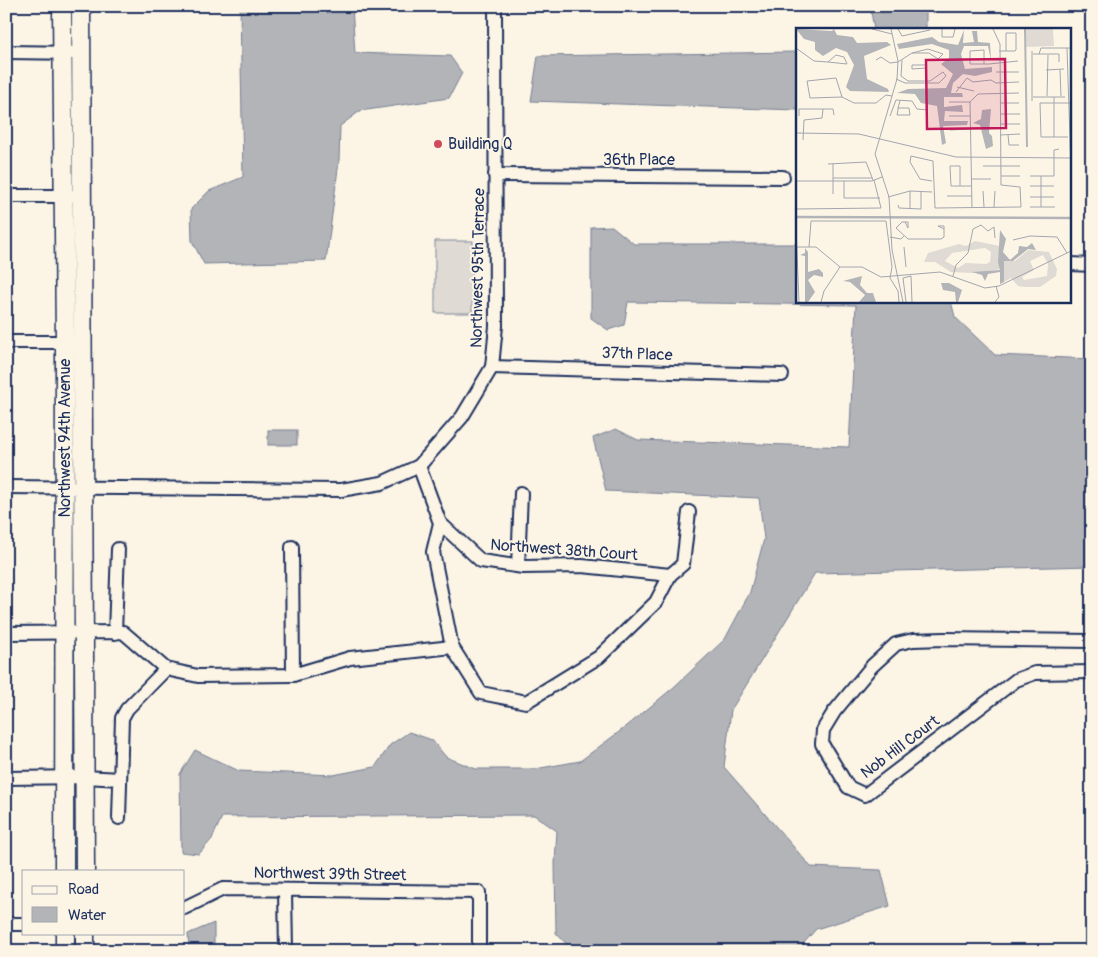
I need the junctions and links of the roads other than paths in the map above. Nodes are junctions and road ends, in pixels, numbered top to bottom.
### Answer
1 (62, 6) edge
2 (81, 6) edge
3 (495, 6) edge
4 (6, 52) edge
5 (62, 52) junction
6 (81, 54) junction
7 (495, 175) junction
8 (783, 177) dead end
9 (6, 196) edge
10 (63, 196) junction
11 (81, 197) junction
12 (1072, 264) dead end
13 (1092, 264) edge
14 (6, 342) edge
15 (65, 342) junction
16 (83, 342) junction
17 (492, 367) junction
18 (782, 375) dead end
19 (419, 466) junction
20 (6, 487) edge
21 (65, 487) junction
22 (82, 487) junction
23 (521, 493) dead end
24 (689, 512) dead end
25 (440, 523) junction
26 (292, 547) dead end
27 (118, 549) dead end
28 (518, 566) junction
29 (670, 575) junction
30 (6, 633) edge
31 (64, 633) junction
32 (115, 633) junction
33 (84, 634) junction
34 (1092, 641) edge
35 (452, 647) junction
36 (166, 669) junction
37 (1092, 672) edge
38 (293, 675) junction
39 (64, 777) junction
40 (84, 777) junction
41 (6, 778) edge
42 (120, 779) junction
43 (119, 818) dead end
44 (64, 870) edge
45 (85, 870) edge
46 (285, 891) junction
47 (185, 908) edge
48 (6, 924) edge
49 (22, 924) edge
50 (65, 934) edge
51 (85, 934) edge
52 (65, 951) edge
53 (85, 951) edge
54 (286, 951) edge
55 (479, 951) edge

1 - 5 street, Northwest 94th Avenue
2 - 6 street, Northwest 94th Avenue
3 - 7 street, Northwest 95th Terrace
4 - 5 street
5 - 6 street
5 - 10 street, Northwest 94th Avenue
6 - 11 street, Northwest 94th Avenue
7 - 8 street, 36th Place
7 - 17 street, Northwest 95th Terrace
9 - 10 street
10 - 11 street
10 - 15 street, Northwest 94th Avenue
11 - 16 street, Northwest 94th Avenue
12 - 13 street
14 - 15 street
15 - 16 street
15 - 21 street, Northwest 94th Avenue
16 - 22 street, Northwest 94th Avenue
17 - 18 street, 37th Place
17 - 19 street, Northwest 95th Terrace
19 - 22 street, Northwest 95th Terrace
19 - 25 street
20 - 21 street, Northwest 95th Terrace
21 - 22 street, Northwest 95th Terrace
21 - 31 street, Northwest 94th Avenue
22 - 33 street, Northwest 94th Avenue
23 - 28 street
24 - 29 street
25 - 28 street, Northwest 38th Court
25 - 35 street
26 - 38 street
27 - 32 street
28 - 29 street, Northwest 38th Court
29 - 35 street
30 - 31 street
31 - 33 street
31 - 39 street, Northwest 94th Avenue
32 - 33 street
32 - 36 street
33 - 40 street, Northwest 94th Avenue
34 - 37 street, Nob Hill Court
35 - 38 street
36 - 38 street
36 - 42 street
39 - 40 street
39 - 41 street
39 - 44 street, Northwest 94th Avenue
40 - 42 street
40 - 45 street, Northwest 94th Avenue
42 - 43 street
46 - 47 street, Northwest 39th Street
46 - 54 street
46 - 55 street, Northwest 39th Street
48 - 49 street
50 - 52 street
51 - 53 street

